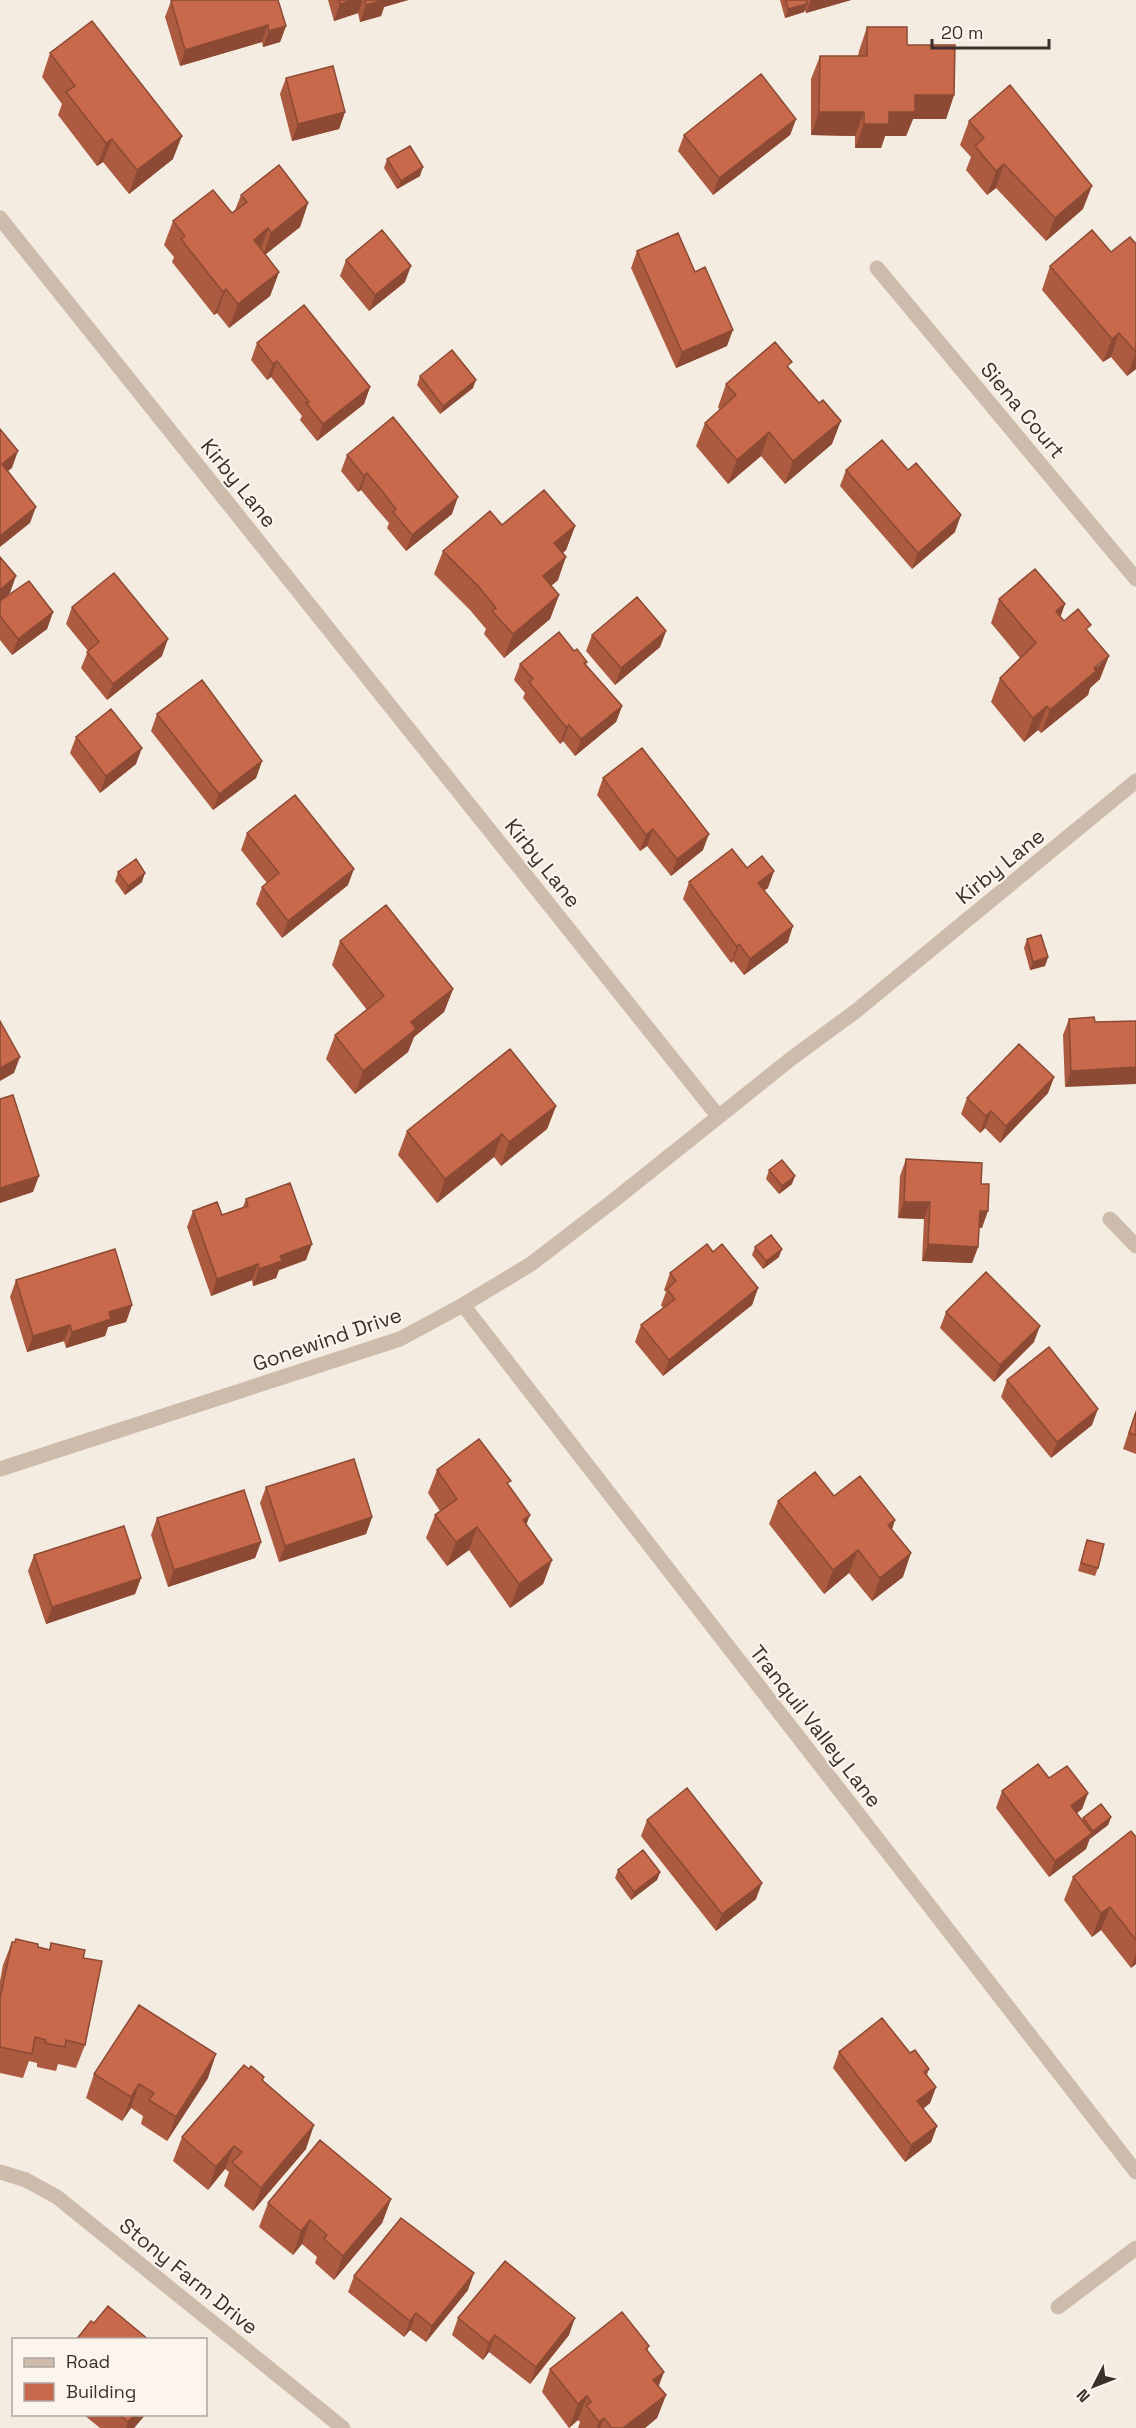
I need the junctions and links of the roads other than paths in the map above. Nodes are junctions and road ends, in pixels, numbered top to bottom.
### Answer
1 (0, 218) edge
2 (877, 268) dead end
3 (1136, 579) edge
4 (1136, 782) edge
5 (718, 1116) junction
6 (1110, 1219) dead end
7 (1136, 1246) edge
8 (463, 1305) junction
9 (0, 1469) edge
10 (0, 2172) edge
11 (1136, 2172) edge
12 (1136, 2248) edge
13 (1058, 2307) dead end
14 (343, 2428) edge

1 - 5 street, Kirby Lane
2 - 3 street, Siena Court
4 - 5 street, Kirby Lane
5 - 8 street, Gonewind Drive
6 - 7 street
8 - 9 street, Gonewind Drive
8 - 11 street, Tranquil Valley Lane
10 - 14 street, Stony Farm Drive
12 - 13 street

